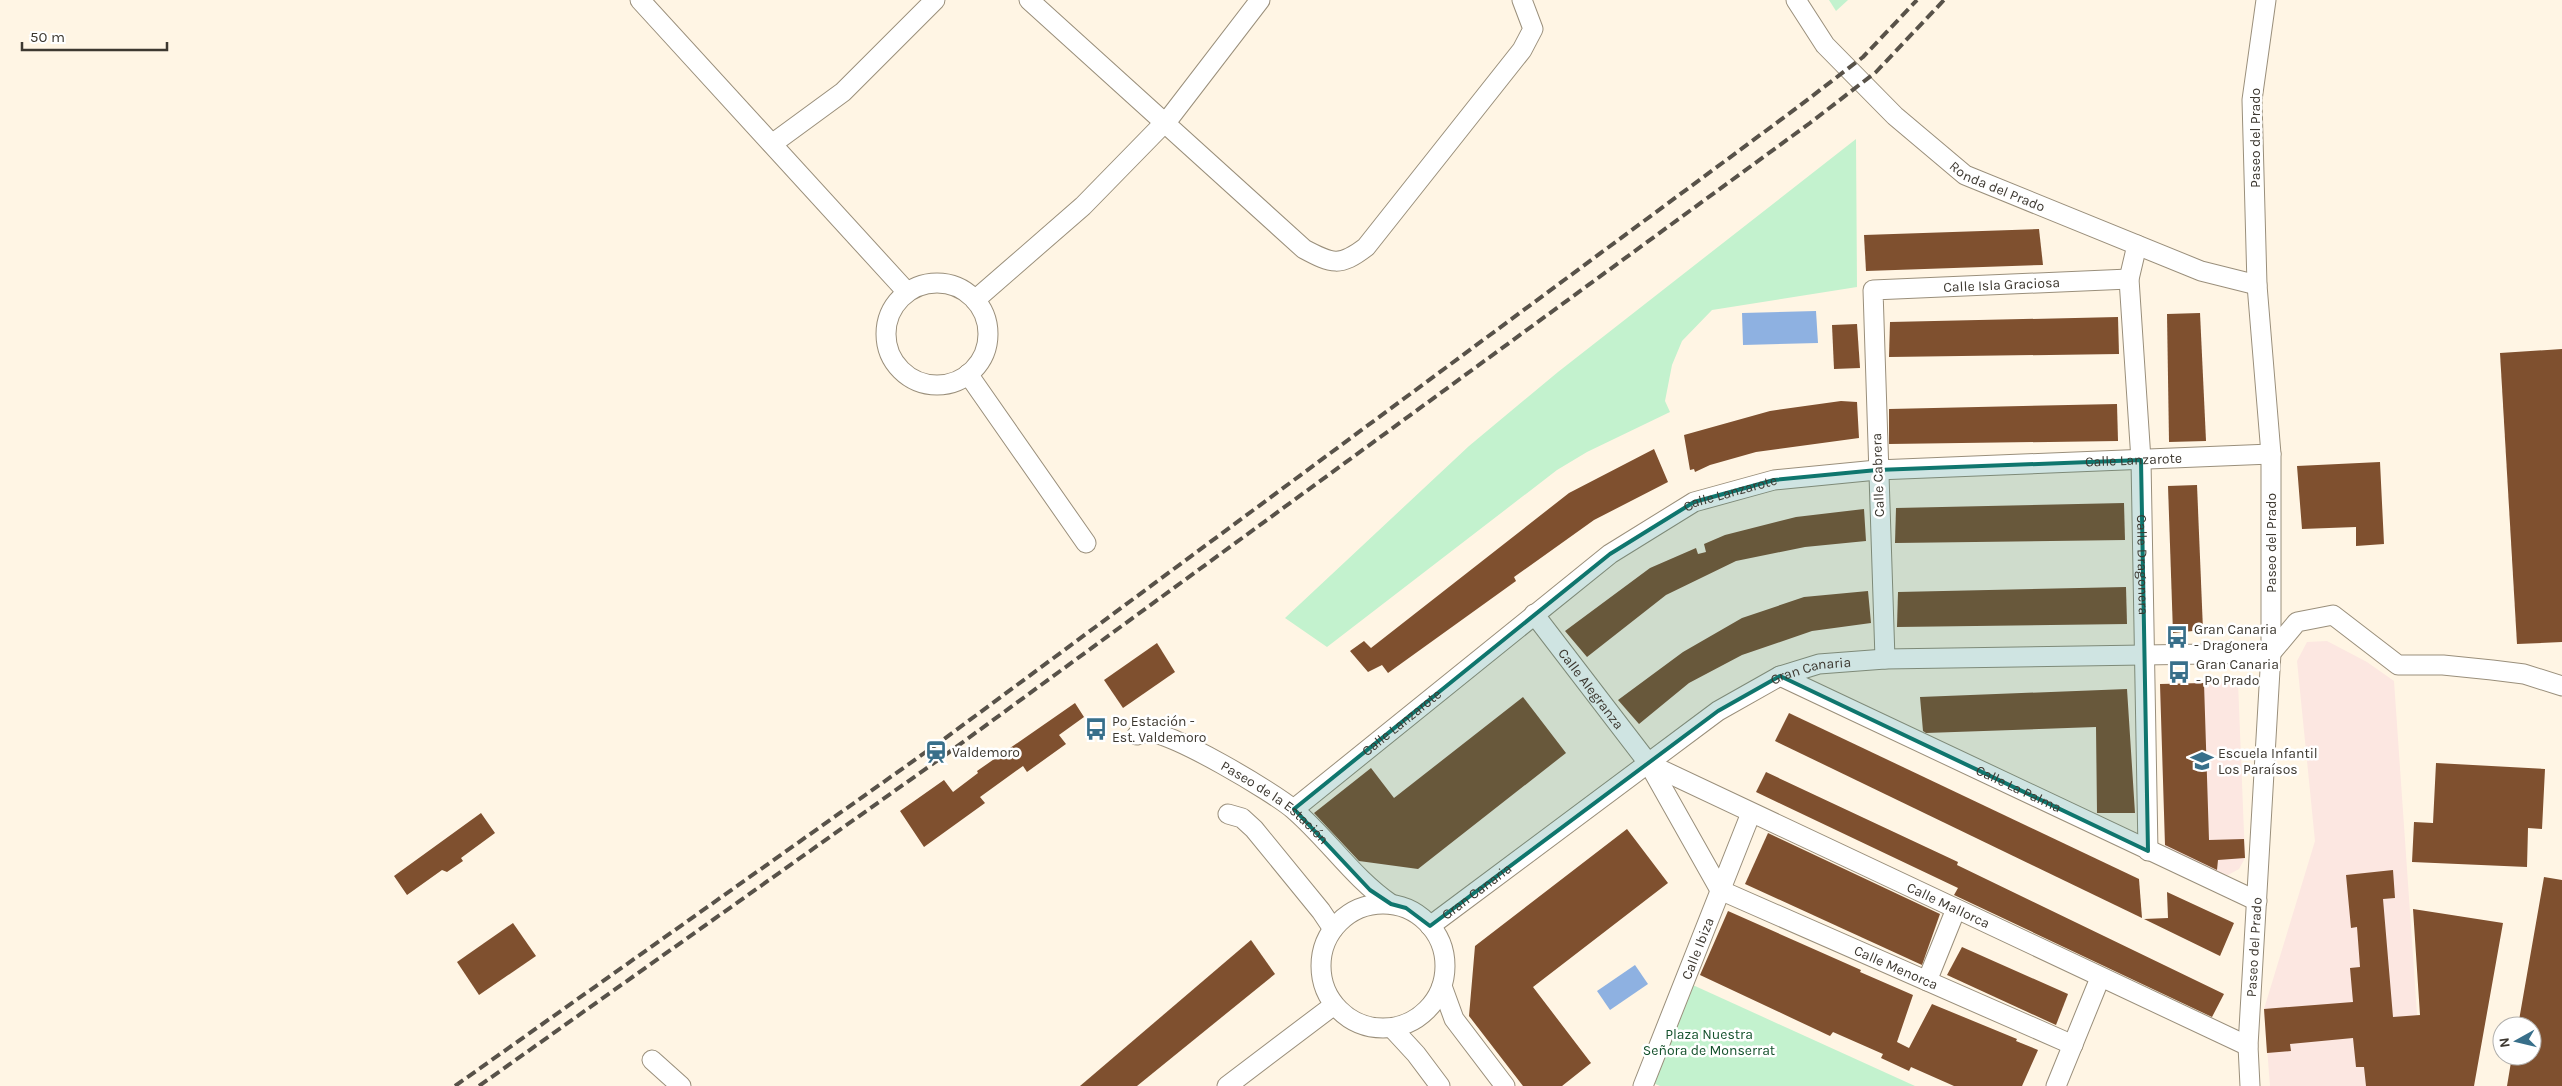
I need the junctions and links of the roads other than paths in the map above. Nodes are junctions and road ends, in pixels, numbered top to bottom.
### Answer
1 (640, 0) edge
2 (935, 0) edge
3 (1029, 0) edge
4 (1260, 0) edge
5 (1522, 0) edge
6 (1796, 0) edge
7 (2266, 0) edge
8 (1165, 123) junction
9 (772, 144) junction
10 (2137, 245) junction
11 (2129, 279) junction
12 (2257, 285) junction
13 (1873, 290) joint
14 (907, 292) junction
15 (975, 300) junction
16 (968, 374) junction
17 (2271, 454) junction
18 (2141, 460) junction
19 (1877, 470) junction
20 (1086, 543) dead end
21 (1534, 614) junction
22 (2271, 653) junction
23 (2144, 656) junction
24 (1885, 660) junction
25 (1780, 676) junction
26 (2562, 686) edge
27 (1137, 735) dead end
28 (1649, 764) junction
29 (1294, 809) junction
30 (1751, 813) junction
31 (1228, 814) dead end
32 (2148, 852) junction
33 (1720, 890) junction
34 (2257, 901) junction
35 (1391, 904) junction
36 (1956, 909) junction
37 (1430, 926) junction
38 (1334, 929) junction
39 (2100, 978) junction
40 (1927, 981) junction
41 (1442, 986) junction
42 (1334, 1005) junction
43 (1392, 1028) junction
44 (2073, 1044) junction
45 (2248, 1046) junction
46 (652, 1060) dead end
47 (1650, 1084) edge
48 (681, 1086) edge
49 (1227, 1086) edge
50 (1440, 1086) edge
51 (1505, 1086) edge
52 (2056, 1086) edge
53 (2250, 1086) edge

1 - 9 street
2 - 9 street
3 - 8 street
4 - 8 street
5 - 8 street
6 - 10 street, Ronda del Prado
7 - 12 street, Paseo del Prado
8 - 15 street
9 - 14 street
10 - 11 street, Calle Dragonera
10 - 12 street, Ronda del Prado
11 - 13 street, Calle Isla Graciosa
11 - 18 street, Calle Dragonera
12 - 17 street, Paseo del Prado
13 - 19 street, Calle Cabrera
14 - 15 street
14 - 16 street
15 - 16 street
16 - 20 street
17 - 18 street, Calle Lanzarote
17 - 22 street, Paseo del Prado
18 - 19 street, Calle Lanzarote
18 - 23 street, Calle Dragonera
19 - 21 street, Calle Lanzarote
19 - 24 street, Calle Cabrera
21 - 28 street, Calle Alegranza
21 - 29 street, Calle Lanzarote
22 - 23 street, Gran Canaria
22 - 26 street
22 - 34 street, Paseo del Prado
23 - 24 street, Gran Canaria
23 - 32 street, Calle Dragonera
24 - 25 street, Gran Canaria
25 - 28 street, Gran Canaria
25 - 32 street, Calle La Palma
27 - 29 street, Paseo de la Estación
28 - 30 street, Calle Mallorca
28 - 33 street, Calle Alegranza
28 - 37 street, Gran Canaria
29 - 35 street, Paseo de la Estación
30 - 33 street, Calle Ibiza
30 - 36 street, Calle Mallorca
31 - 38 street
32 - 34 street, Calle La Palma
33 - 40 street, Calle Menorca
33 - 47 street, Calle Ibiza
34 - 45 street, Paseo del Prado
35 - 37 street
35 - 38 street
36 - 39 street, Calle Mallorca
36 - 40 street
37 - 41 street
38 - 42 street
39 - 44 street
39 - 45 street, Calle Mallorca
40 - 44 street, Calle Menorca
41 - 43 street
41 - 51 street
42 - 43 street
42 - 49 street
43 - 50 street
44 - 52 street
45 - 53 street, Paseo del Prado
46 - 48 street

